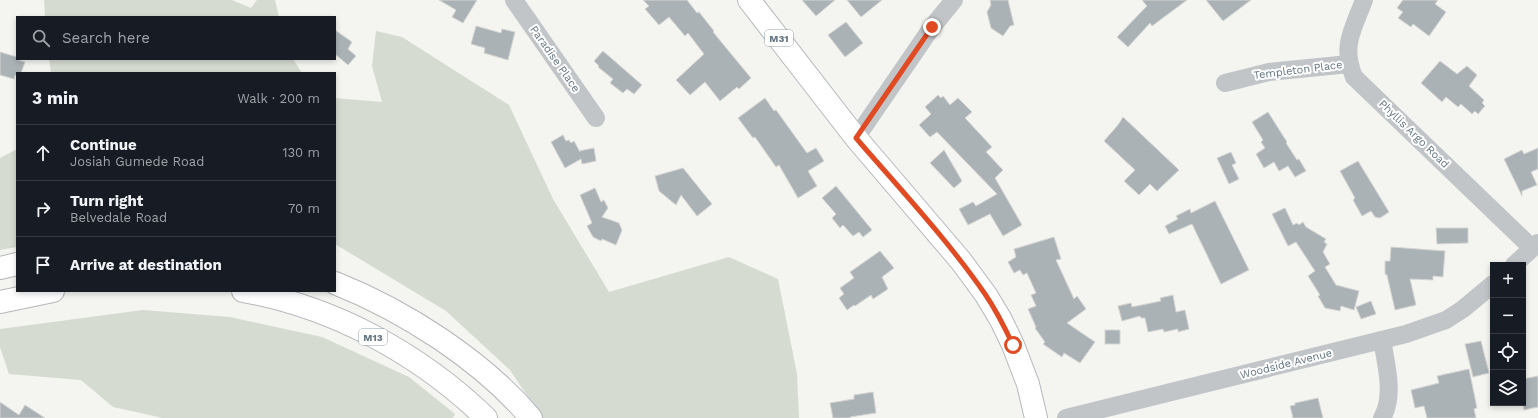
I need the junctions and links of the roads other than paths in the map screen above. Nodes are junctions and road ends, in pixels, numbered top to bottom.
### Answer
1 (514, 0) edge
2 (749, 0) edge
3 (954, 0) edge
4 (1364, 0) edge
5 (1348, 64) junction
6 (1225, 83) dead end
7 (596, 118) dead end
8 (856, 138) junction
9 (1535, 246) edge
10 (1517, 262) edge
11 (16, 264) edge
12 (0, 268) edge
13 (336, 283) edge
14 (1490, 287) edge
15 (48, 292) edge
16 (248, 292) edge
17 (0, 302) edge
18 (1382, 340) junction
19 (486, 418) edge
20 (530, 418) edge
21 (1036, 418) edge
22 (1066, 418) edge
23 (1382, 418) edge

1 - 7 street, Paradise Place
2 - 8 main road, M31
3 - 8 street
4 - 5 street, Phyllis Argo Road
5 - 6 street, Templeton Place
5 - 9 street, Phyllis Argo Road
8 - 21 main road, M31
9 - 10 street
11 - 12 main road
13 - 20 main road
14 - 18 street, Woodside Avenue
15 - 17 main road
16 - 19 main road, M13
18 - 22 street, Woodside Avenue
18 - 23 street

